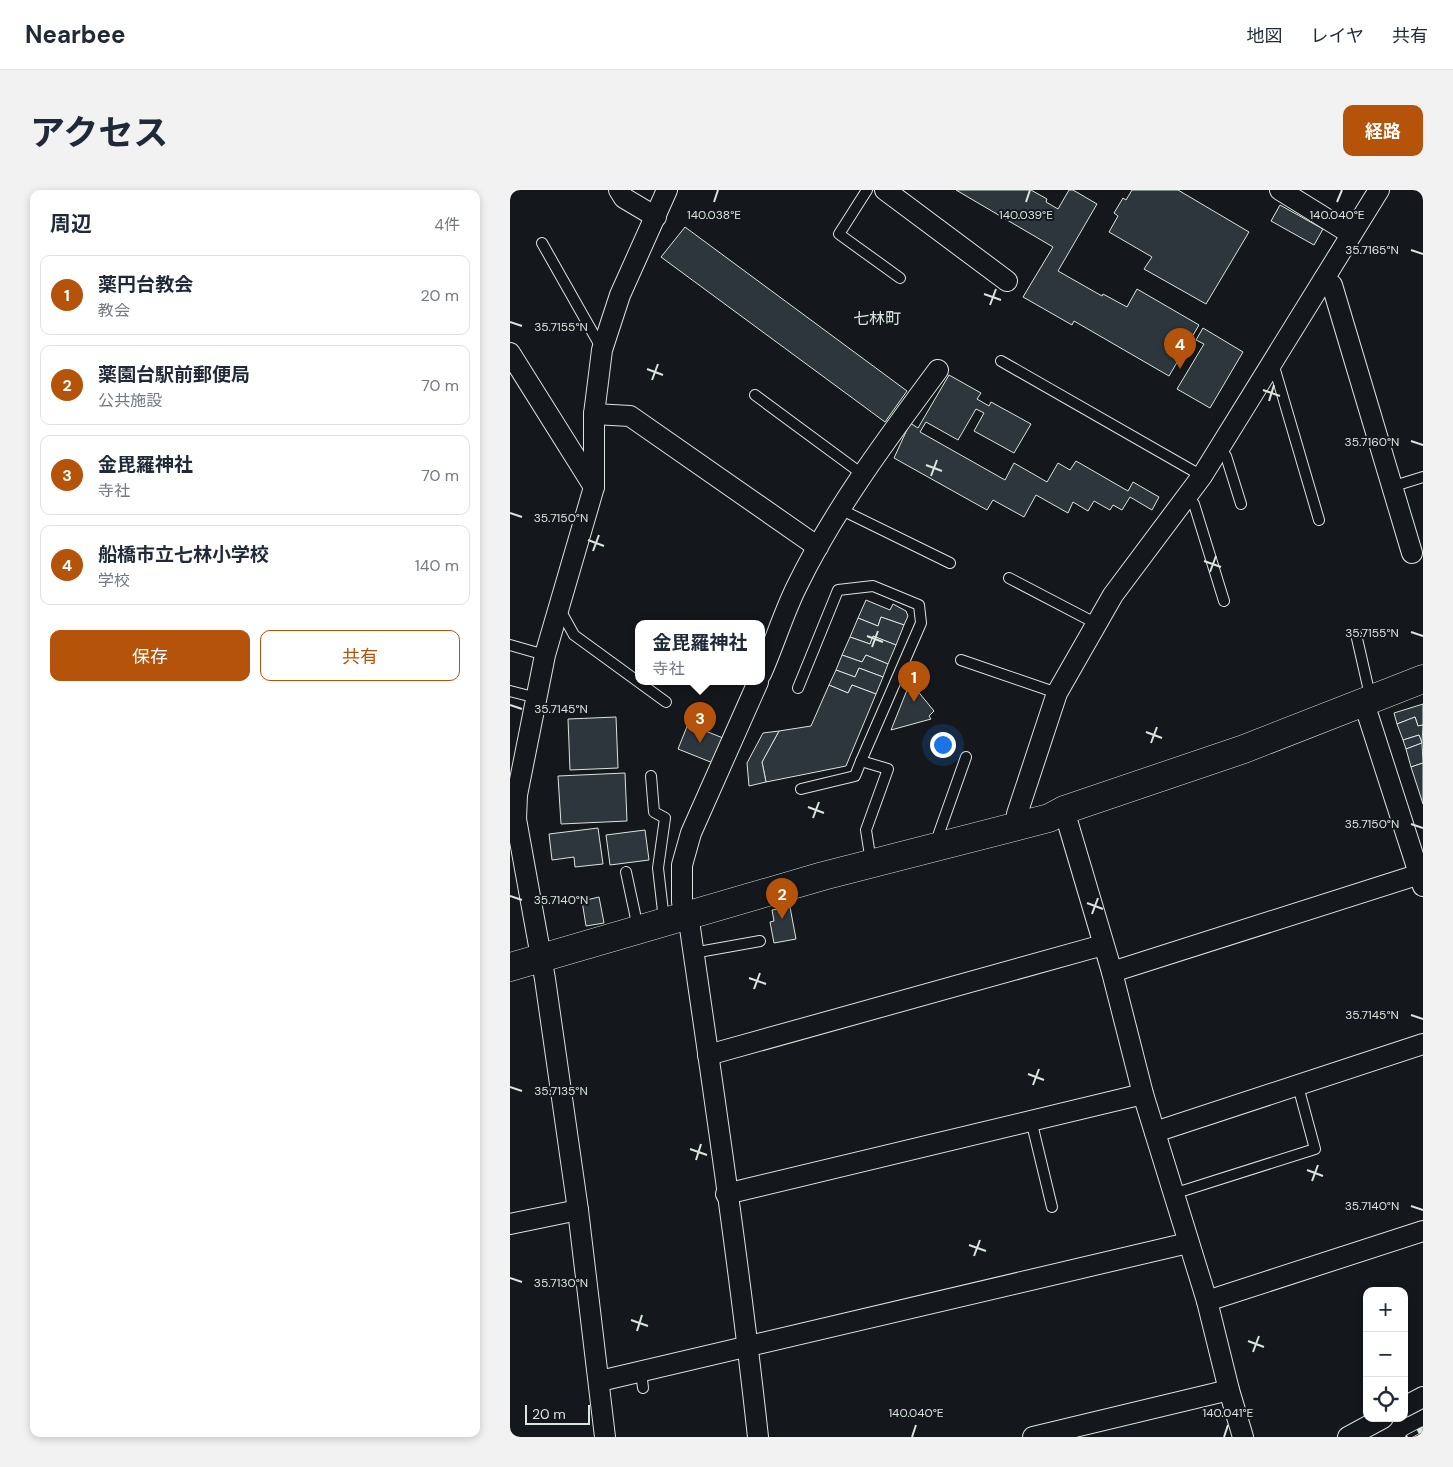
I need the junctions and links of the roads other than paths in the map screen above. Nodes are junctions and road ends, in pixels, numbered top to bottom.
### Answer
1 (619, 190) edge
2 (666, 190) edge
3 (867, 190) edge
4 (885, 190) edge
5 (1280, 190) edge
6 (1379, 190) edge
7 (656, 217) junction
8 (1351, 234) junction
9 (542, 243) dead end
10 (900, 278) dead end
11 (1324, 279) junction
12 (1007, 281) dead end
13 (602, 350) junction
14 (510, 353) edge
15 (1002, 360) dead end
16 (1269, 366) junction
17 (938, 370) dead end
18 (755, 395) dead end
19 (594, 414) junction
20 (1218, 451) junction
21 (862, 474) junction
22 (1202, 476) junction
23 (1423, 477) edge
24 (594, 487) junction
25 (1391, 487) junction
26 (1188, 498) junction
27 (1241, 504) dead end
28 (840, 509) junction
29 (1319, 520) dead end
30 (818, 548) junction
31 (1412, 553) dead end
32 (950, 564) dead end
33 (1009, 578) dead end
34 (1224, 601) dead end
35 (559, 608) junction
36 (1097, 624) junction
37 (1356, 634) dead end
38 (510, 645) edge
39 (546, 655) junction
40 (961, 660) dead end
41 (765, 661) edge
42 (635, 679) edge
43 (1423, 679) edge
44 (643, 685) edge
45 (755, 685) edge
46 (798, 688) dead end
47 (510, 691) edge
48 (1057, 693) junction
49 (537, 698) junction
50 (1371, 700) junction
51 (666, 702) dead end
52 (966, 757) dead end
53 (861, 761) junction
54 (651, 776) dead end
55 (800, 789) dead end
56 (1064, 810) junction
57 (1019, 826) junction
58 (942, 846) junction
59 (871, 863) junction
60 (626, 872) dead end
61 (1421, 880) edge
62 (676, 918) junction
63 (638, 929) junction
64 (760, 941) dead end
65 (1103, 945) junction
66 (693, 953) junction
67 (542, 958) junction
68 (510, 966) edge
69 (1112, 972) junction
70 (1423, 1044) edge
71 (708, 1056) junction
72 (1298, 1086) junction
73 (1143, 1094) junction
74 (1032, 1120) junction
75 (1155, 1132) junction
76 (726, 1194) junction
77 (1173, 1194) junction
78 (1052, 1207) dead end
79 (578, 1210) junction
80 (510, 1224) edge
81 (1423, 1232) edge
82 (1188, 1243) junction
83 (1207, 1301) junction
84 (748, 1346) junction
85 (600, 1381) junction
86 (1229, 1390) junction
87 (1423, 1397) edge
88 (1408, 1405) edge
89 (1376, 1422) edge
90 (605, 1437) edge
91 (758, 1437) edge
92 (1033, 1437) edge
93 (1244, 1437) edge
94 (1348, 1437) edge

1 - 7 street
2 - 7 street
3 - 10 lane
4 - 12 street
5 - 8 street
6 - 8 street
7 - 13 street
8 - 11 street
9 - 13 lane
11 - 16 street
11 - 25 street
13 - 19 street
14 - 24 street
15 - 22 lane
16 - 20 street
16 - 29 lane
17 - 21 street
18 - 21 lane
19 - 24 street
19 - 30 street
20 - 22 street
20 - 27 lane
21 - 28 street
22 - 26 street
23 - 25 lane
24 - 35 street
25 - 31 street
26 - 34 lane
26 - 36 street
28 - 30 street
28 - 32 lane
30 - 41 street
33 - 36 lane
35 - 39 street
35 - 42 lane
36 - 48 street
37 - 50 lane
38 - 39 lane
39 - 49 street
40 - 48 lane
43 - 50 street
44 - 51 lane
45 - 62 street
46 - 53 lane
47 - 49 lane
48 - 57 street
49 - 67 street
50 - 56 street
50 - 61 street
52 - 58 lane
53 - 55 lane
53 - 59 lane
54 - 62 lane
56 - 57 street
56 - 65 street
57 - 58 street
58 - 59 street
59 - 62 street
60 - 63 lane
61 - 69 street
62 - 63 street
62 - 66 street
63 - 67 street
64 - 66 lane
65 - 69 street
65 - 71 street
66 - 71 street
67 - 68 street
67 - 79 street
69 - 73 street
70 - 72 street
71 - 76 street
72 - 75 street
72 - 77 lane
73 - 74 street
73 - 75 street
74 - 76 street
74 - 78 lane
75 - 77 street
76 - 84 street
77 - 82 street
79 - 80 street
79 - 85 street
81 - 83 street
82 - 83 street
82 - 84 street
83 - 86 street
84 - 85 street
84 - 91 street
85 - 90 street
86 - 92 street
86 - 93 street
87 - 88 street
89 - 94 street

